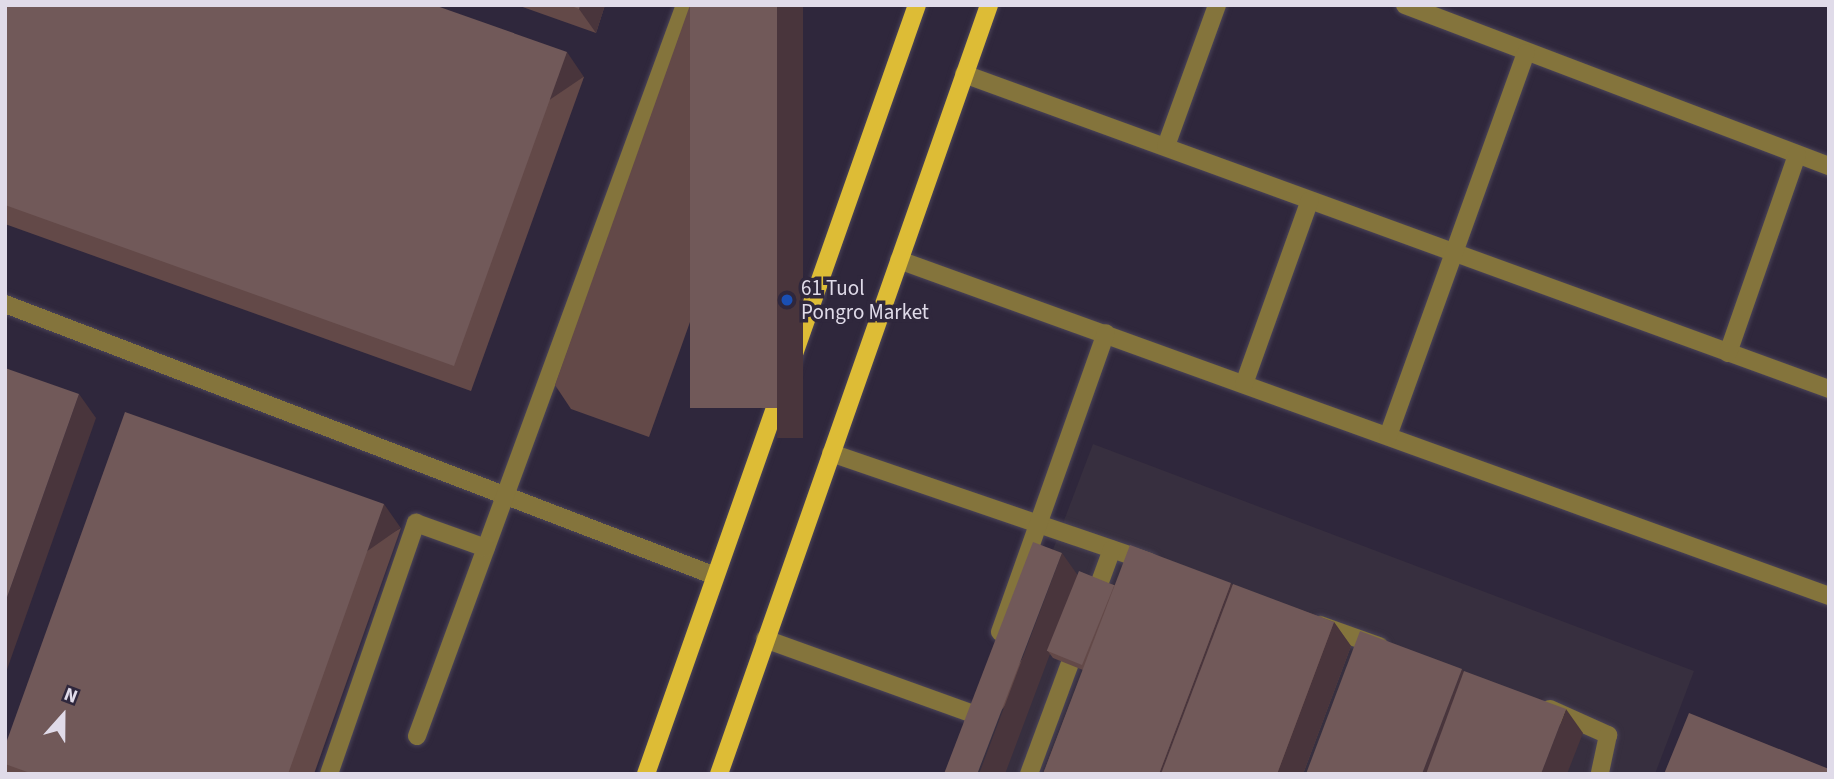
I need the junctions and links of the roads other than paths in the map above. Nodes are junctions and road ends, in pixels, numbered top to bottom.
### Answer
1 (685, 5) edge
2 (917, 5) edge
3 (989, 5) edge
4 (1217, 5) edge
5 (1405, 5) edge
6 (1526, 53) junction
7 (964, 74) junction
8 (1166, 146) junction
9 (1797, 155) junction
10 (1829, 166) edge
11 (1310, 200) junction
12 (1454, 253) junction
13 (900, 260) junction
14 (5, 304) edge
15 (1106, 333) junction
16 (1728, 353) junction
17 (1244, 384) junction
18 (1829, 389) edge
19 (1388, 436) junction
20 (831, 453) junction
21 (505, 497) junction
22 (1039, 522) junction
23 (486, 548) junction
24 (1112, 549) junction
25 (1164, 568) edge
26 (713, 575) junction
27 (1829, 596) edge
28 (1306, 620) edge
29 (765, 639) junction
30 (994, 649) edge
31 (1397, 653) edge
32 (980, 687) edge
33 (1526, 700) edge
34 (971, 713) junction
35 (417, 736) dead end
36 (962, 737) edge
37 (330, 774) edge
38 (646, 774) edge
39 (719, 774) edge
40 (1029, 774) edge
41 (1600, 774) edge

1 - 21 street
2 - 26 main road
3 - 7 main road
4 - 8 street
5 - 6 street
6 - 9 street
6 - 12 street
7 - 8 street
7 - 13 main road
8 - 11 street
9 - 10 street
9 - 16 street
11 - 12 street
11 - 17 street
12 - 16 street
12 - 19 street
13 - 15 street
13 - 20 main road
14 - 21 street
15 - 17 street
15 - 22 street
16 - 18 street
17 - 19 street
19 - 27 street
20 - 22 street
20 - 29 main road
21 - 23 street
21 - 26 street
22 - 24 street
22 - 30 street
23 - 35 street
23 - 37 street
24 - 25 street
24 - 40 street
26 - 38 main road
28 - 31 street
29 - 34 street
29 - 39 main road
32 - 34 street
33 - 41 street
34 - 36 street

